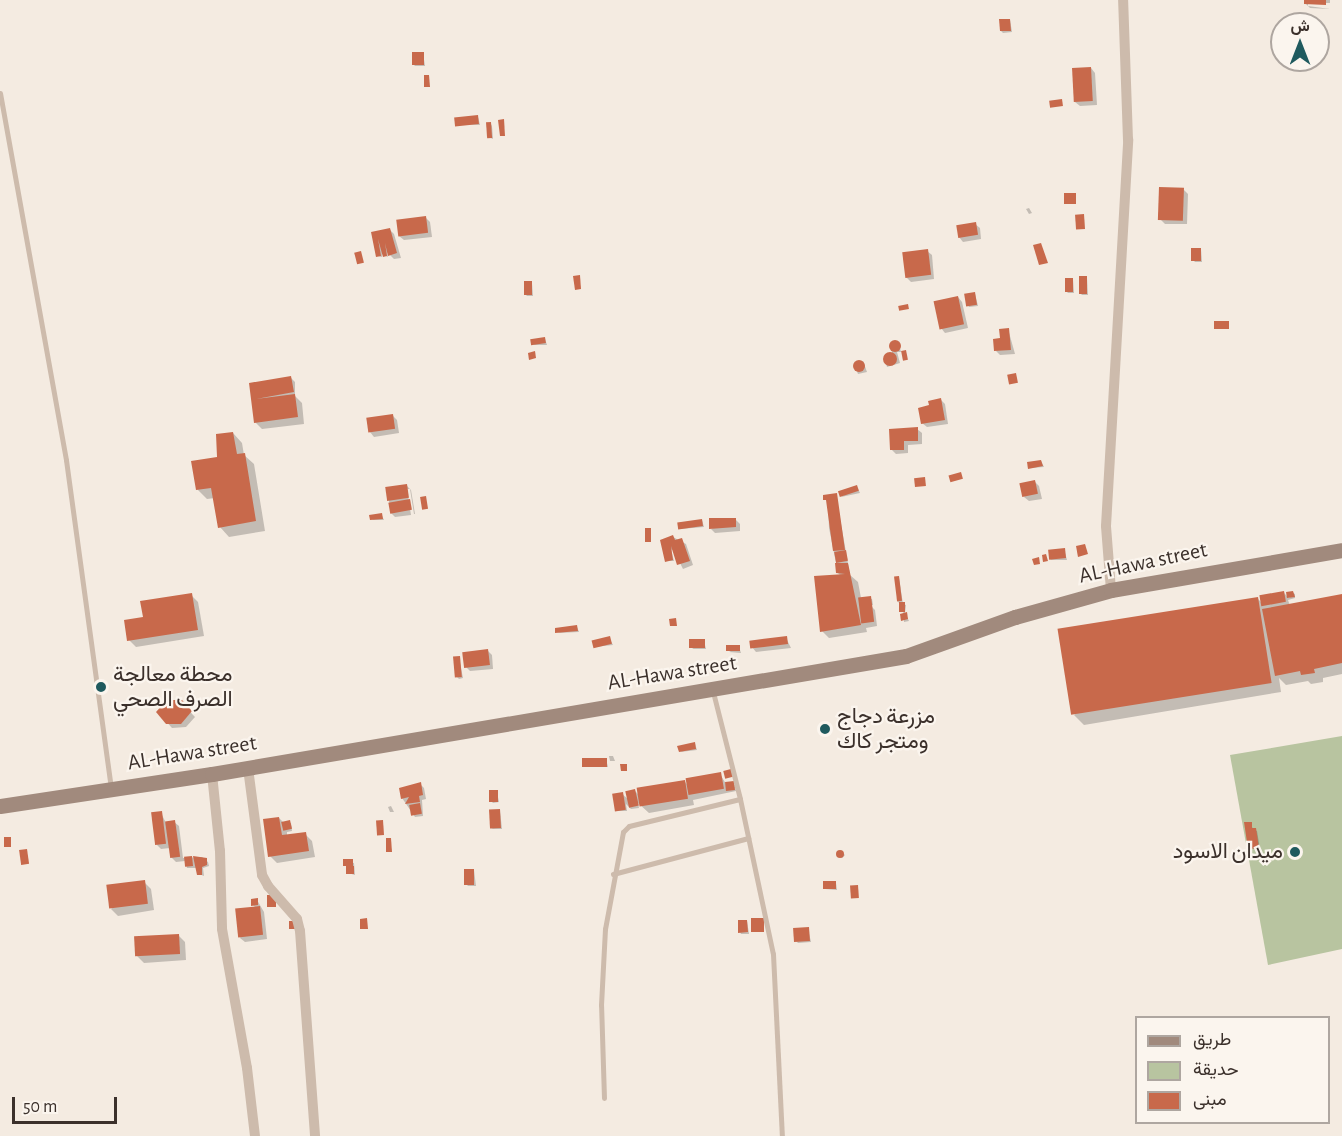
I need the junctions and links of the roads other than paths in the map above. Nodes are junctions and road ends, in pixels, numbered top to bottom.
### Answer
1 (1123, 0) edge
2 (0, 93) edge
3 (1342, 550) edge
4 (1111, 590) junction
5 (712, 690) junction
6 (248, 768) junction
7 (212, 774) junction
8 (111, 789) junction
9 (740, 799) junction
10 (0, 806) edge
11 (748, 838) junction
12 (613, 874) junction
13 (604, 1098) dead end
14 (255, 1136) edge
15 (315, 1136) edge
16 (782, 1136) edge

1 - 4 street
2 - 8 lane
3 - 4 street, AL-Hawa street
4 - 5 street, AL-Hawa street
5 - 6 street, AL-Hawa street
5 - 9 lane
6 - 7 street, AL-Hawa street
6 - 15 street
7 - 8 street, AL-Hawa street
7 - 14 street
8 - 10 street, AL-Hawa street
9 - 11 lane
9 - 12 lane
11 - 12 lane
11 - 16 lane
12 - 13 lane

